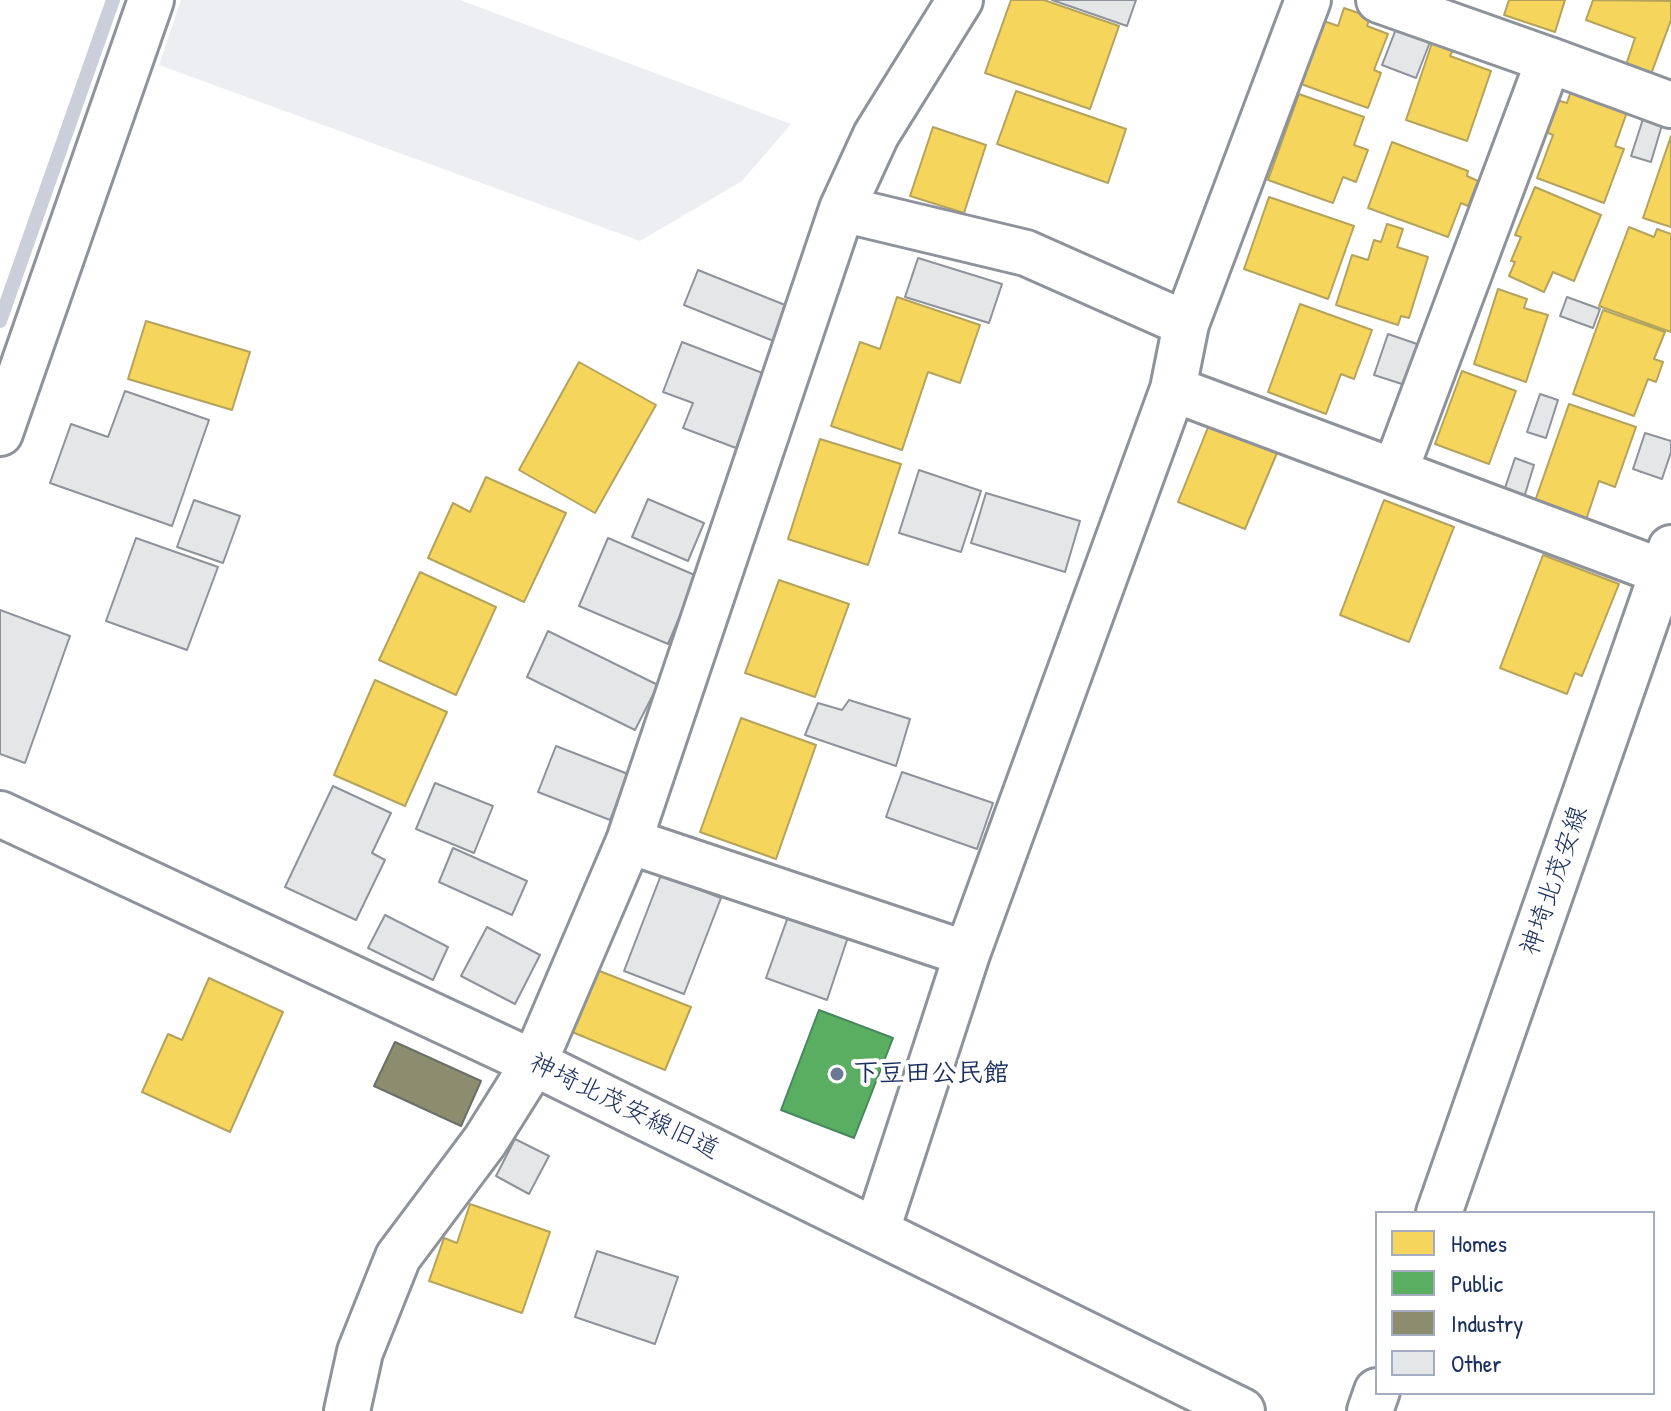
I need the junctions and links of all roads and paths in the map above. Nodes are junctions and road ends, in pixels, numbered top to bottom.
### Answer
1 (151, 0) edge
2 (960, 0) edge
3 (1308, 0) edge
4 (1379, 0) edge
5 (1549, 60) junction
6 (1671, 105) edge
7 (842, 209) junction
8 (1186, 324) junction
9 (1173, 389) junction
10 (0, 433) edge
11 (1395, 471) junction
12 (1667, 560) edge
13 (0, 814) edge
14 (629, 841) junction
15 (967, 954) junction
16 (534, 1063) junction
17 (1440, 1211) edge
18 (877, 1230) junction
19 (347, 1411) edge
20 (1242, 1411) edge

1 - 10 street
2 - 7 street
3 - 8 street
4 - 5 street
5 - 6 street
5 - 11 street
7 - 8 street
7 - 14 street
8 - 9 street
9 - 11 street
9 - 15 street
11 - 12 street
12 - 17 street, 神埼北茂安線
13 - 16 street, 神埼北茂安線旧道
14 - 15 street
14 - 16 street
15 - 18 street
16 - 18 street, 神埼北茂安線旧道
16 - 19 street
18 - 20 street, 神埼北茂安線旧道

